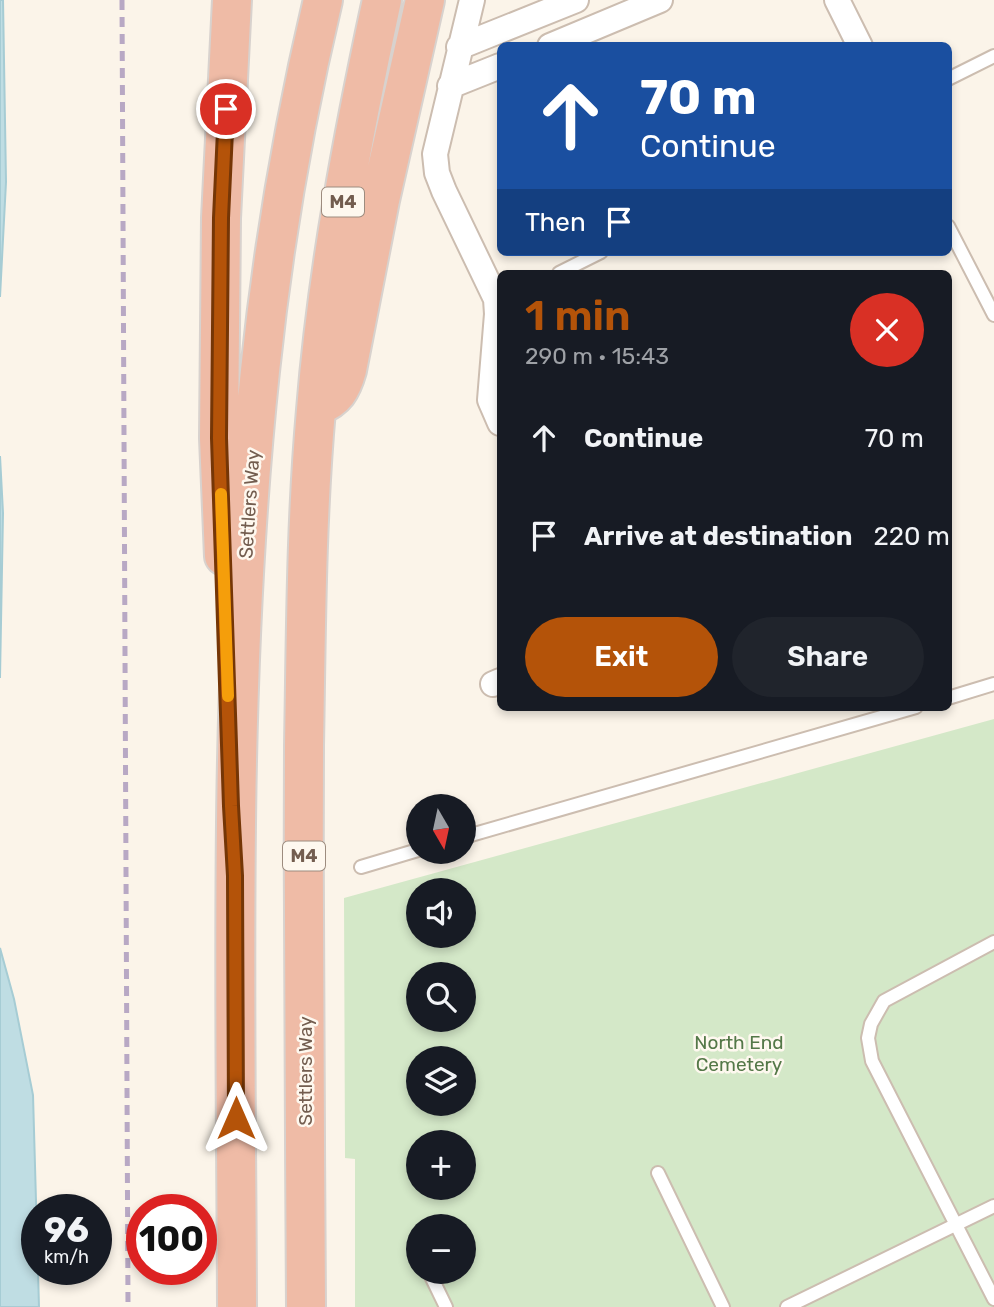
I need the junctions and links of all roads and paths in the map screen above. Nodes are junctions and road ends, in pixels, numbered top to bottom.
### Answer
1 (232, 0) edge
2 (323, 0) edge
3 (382, 0) edge
4 (425, 0) edge
5 (472, 0) edge
6 (576, 0) edge
7 (837, 0) edge
8 (654, 1) edge
9 (548, 11) junction
10 (557, 42) edge
11 (559, 42) edge
12 (857, 42) edge
13 (459, 47) junction
14 (994, 56) edge
15 (497, 67) edge
16 (952, 77) edge
17 (450, 86) junction
18 (952, 234) edge
19 (593, 256) edge
20 (565, 270) edge
21 (497, 314) edge
22 (497, 314) edge
23 (994, 315) edge
24 (316, 406) junction
25 (497, 416) edge
26 (994, 684) edge
27 (952, 697) edge
28 (902, 711) edge
29 (476, 835) edge
30 (406, 854) edge
31 (361, 867) dead end
32 (235, 876) junction
33 (994, 942) edge
34 (658, 1173) dead end
35 (994, 1206) edge
36 (956, 1225) junction
37 (435, 1284) edge
38 (994, 1299) edge
39 (237, 1307) edge
40 (306, 1307) edge
41 (446, 1307) edge
42 (723, 1307) edge
43 (787, 1307) edge

1 - 32 highway
2 - 32 highway, Settlers Way
3 - 24 highway, Settlers Way / M4
4 - 24 highway
5 - 13 street
6 - 9 street
7 - 12 street
8 - 11 street
9 - 10 street
9 - 13 street
13 - 17 street
14 - 16 lane
15 - 17 street
17 - 21 street
18 - 23 lane
19 - 20 lane
22 - 25 street
24 - 40 highway, Settlers Way / M4
26 - 27 lane
28 - 29 lane
30 - 31 lane
32 - 39 highway, Settlers Way
33 - 36 lane
34 - 42 lane
35 - 36 lane
36 - 38 lane
36 - 43 lane
37 - 41 lane

